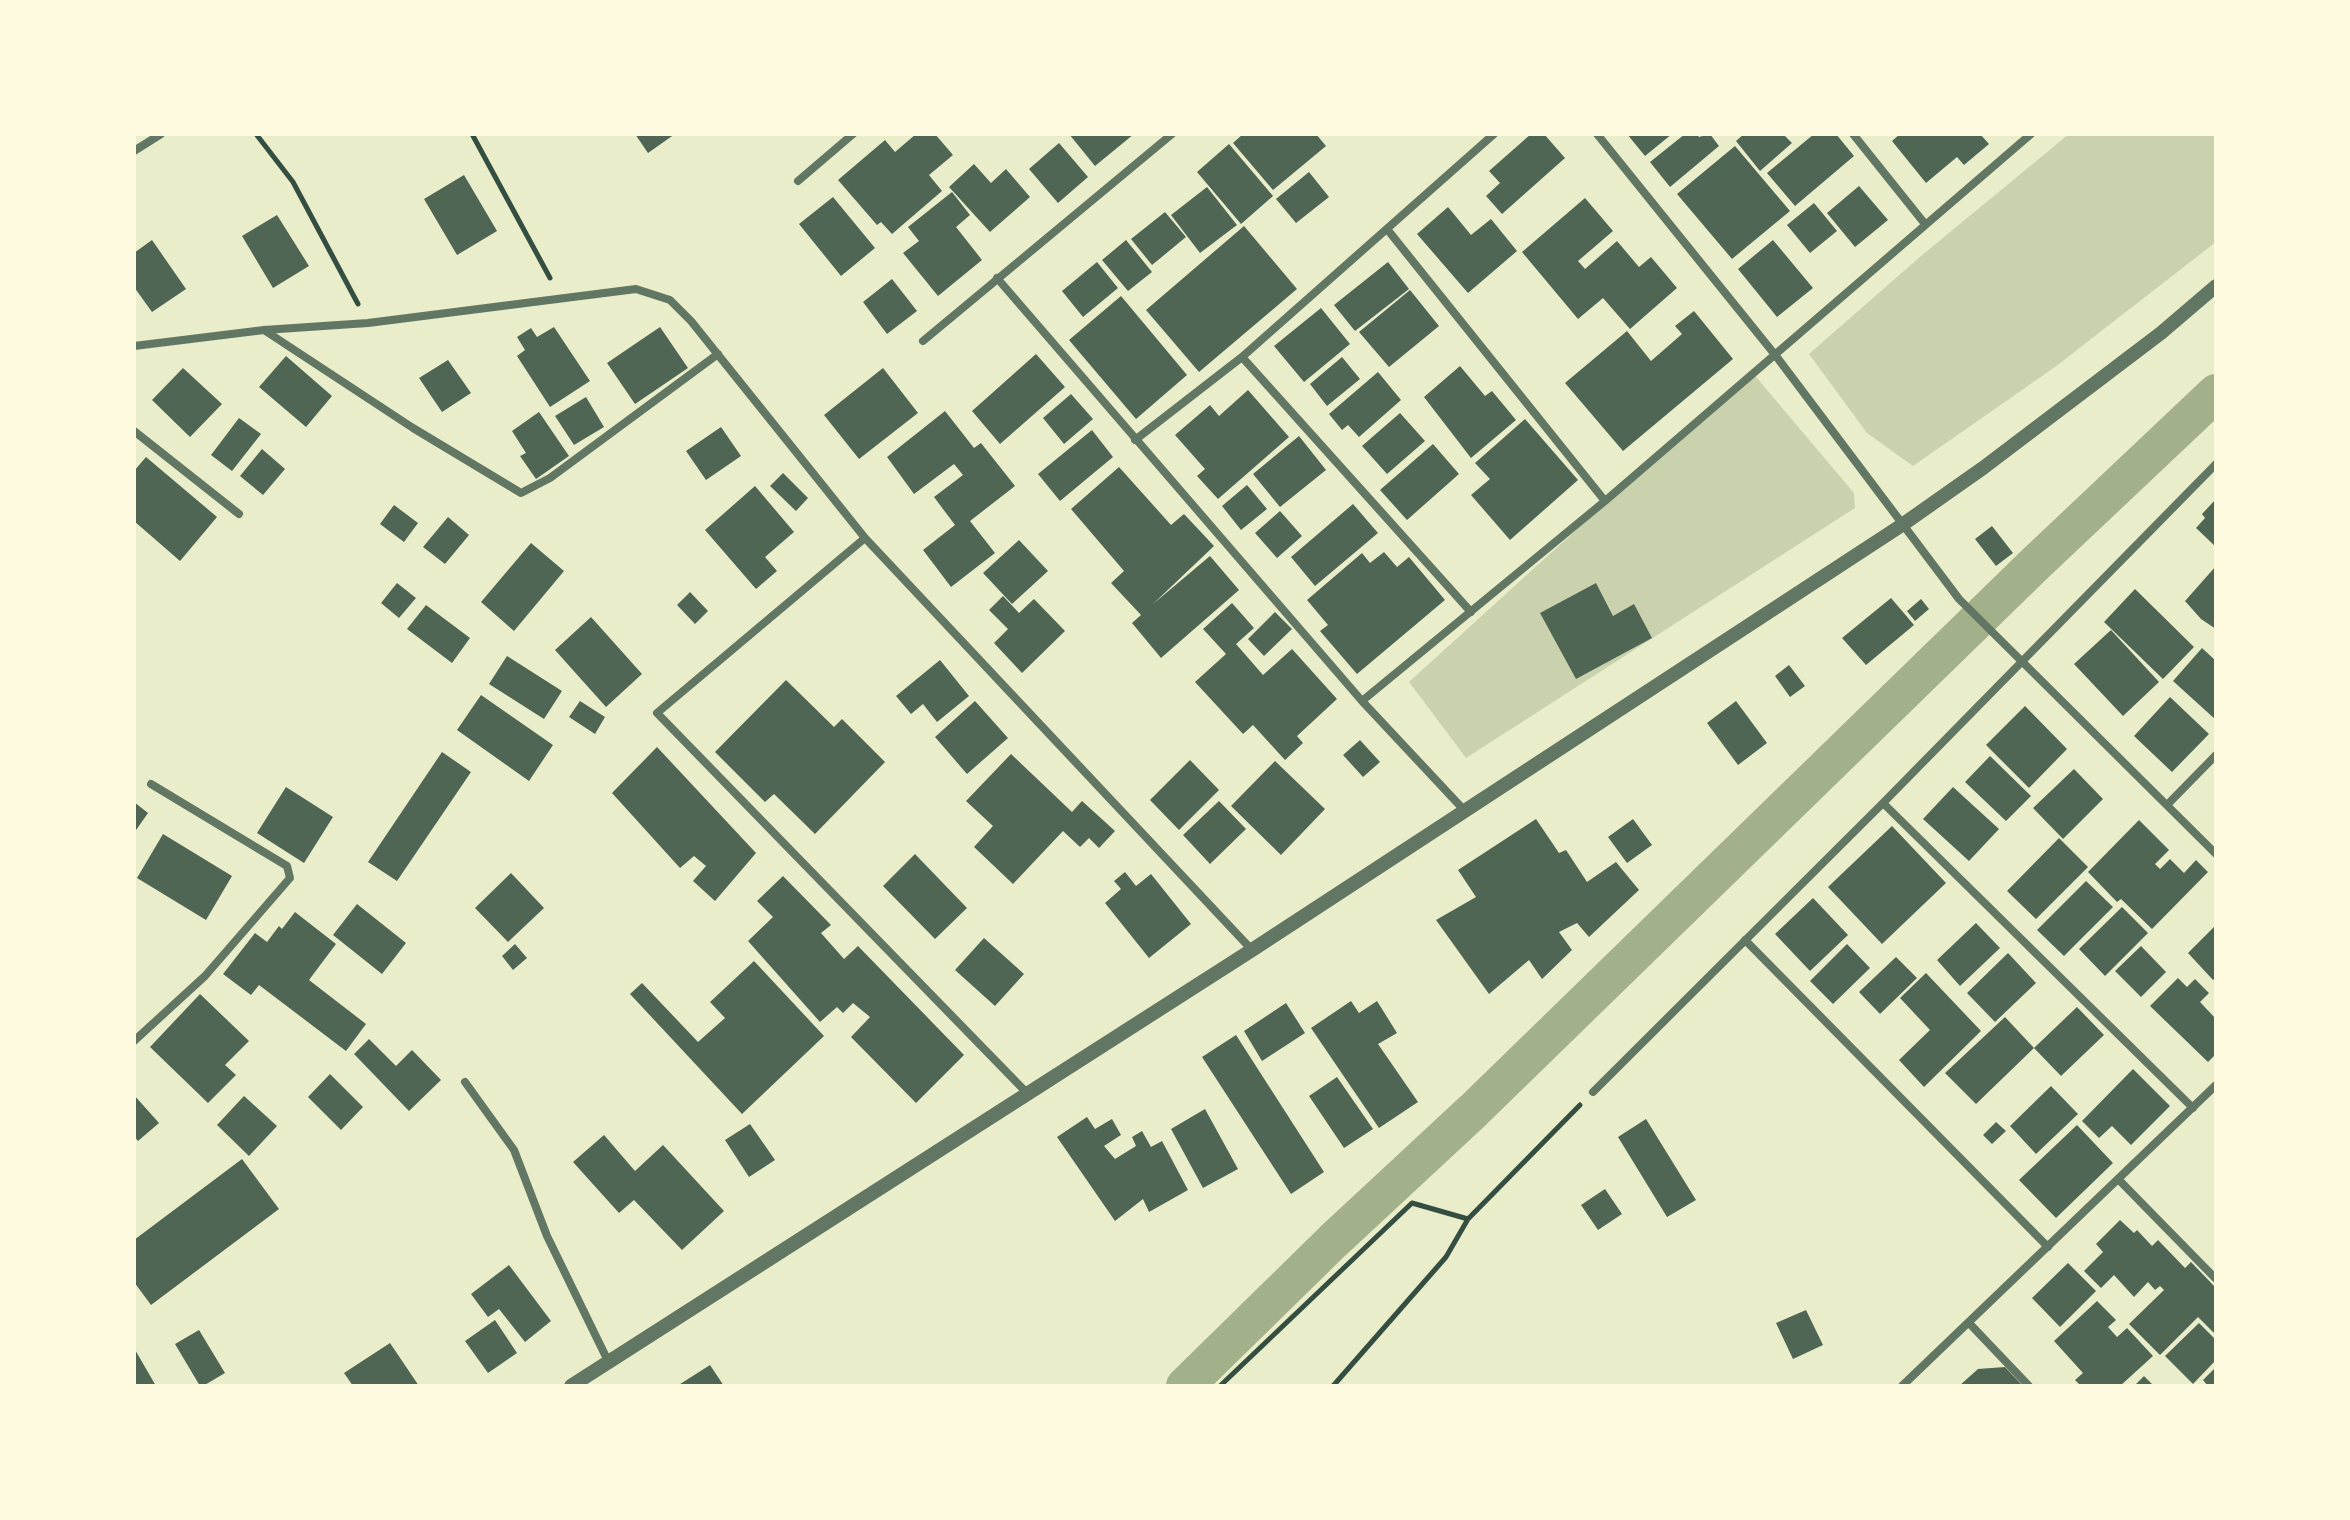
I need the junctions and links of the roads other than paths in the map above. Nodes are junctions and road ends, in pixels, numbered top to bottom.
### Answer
1 (161, 134) edge
2 (853, 134) edge
3 (1172, 134) edge
4 (1494, 134) edge
5 (1597, 134) edge
6 (1853, 134) edge
7 (2031, 134) edge
8 (134, 151) edge
9 (798, 181) dead end
10 (1925, 224) junction
11 (1387, 229) junction
12 (997, 278) junction
13 (2216, 286) edge
14 (264, 330) junction
15 (923, 341) dead end
16 (134, 346) edge
17 (718, 354) junction
18 (1776, 356) junction
19 (1242, 357) junction
20 (134, 431) edge
21 (1135, 440) junction
22 (2216, 464) edge
23 (1605, 501) junction
24 (239, 514) dead end
25 (1902, 525) junction
26 (865, 538) junction
27 (1471, 612) junction
28 (2020, 662) junction
29 (1362, 701) junction
30 (2216, 755) edge
31 (151, 784) dead end
32 (1883, 803) junction
33 (2167, 805) junction
34 (1464, 810) junction
35 (2216, 854) edge
36 (1745, 940) junction
37 (1252, 950) junction
38 (134, 1041) edge
39 (465, 1082) dead end
40 (2216, 1085) edge
41 (1593, 1092) road end
42 (1027, 1093) junction
43 (2193, 1108) junction
44 (2119, 1180) junction
45 (2048, 1247) junction
46 (2216, 1279) edge
47 (1969, 1323) junction
48 (609, 1363) junction
49 (571, 1386) edge
50 (1902, 1386) edge
51 (2029, 1386) edge

1 - 8 street
2 - 9 street
3 - 12 street
4 - 11 street
5 - 18 street
6 - 10 street
7 - 10 street
10 - 18 street
11 - 19 street
11 - 23 street
12 - 15 street
12 - 21 street
13 - 25 street
14 - 16 street
14 - 17 street
14 - 17 street
17 - 26 street
18 - 23 street
18 - 25 street
19 - 21 street
19 - 27 street
20 - 24 street
21 - 29 street
22 - 28 street
23 - 27 street
25 - 28 street
25 - 34 street
26 - 37 street
26 - 42 street
27 - 29 street
28 - 32 street
28 - 33 street
29 - 34 street
30 - 33 street
31 - 38 street
32 - 36 street
32 - 43 street
33 - 35 street
34 - 37 street
36 - 41 street
36 - 45 street
37 - 42 street
39 - 48 street
40 - 43 street
42 - 48 street
43 - 44 street
44 - 45 street
44 - 46 street
45 - 47 street
47 - 50 street
47 - 51 street
48 - 49 street

